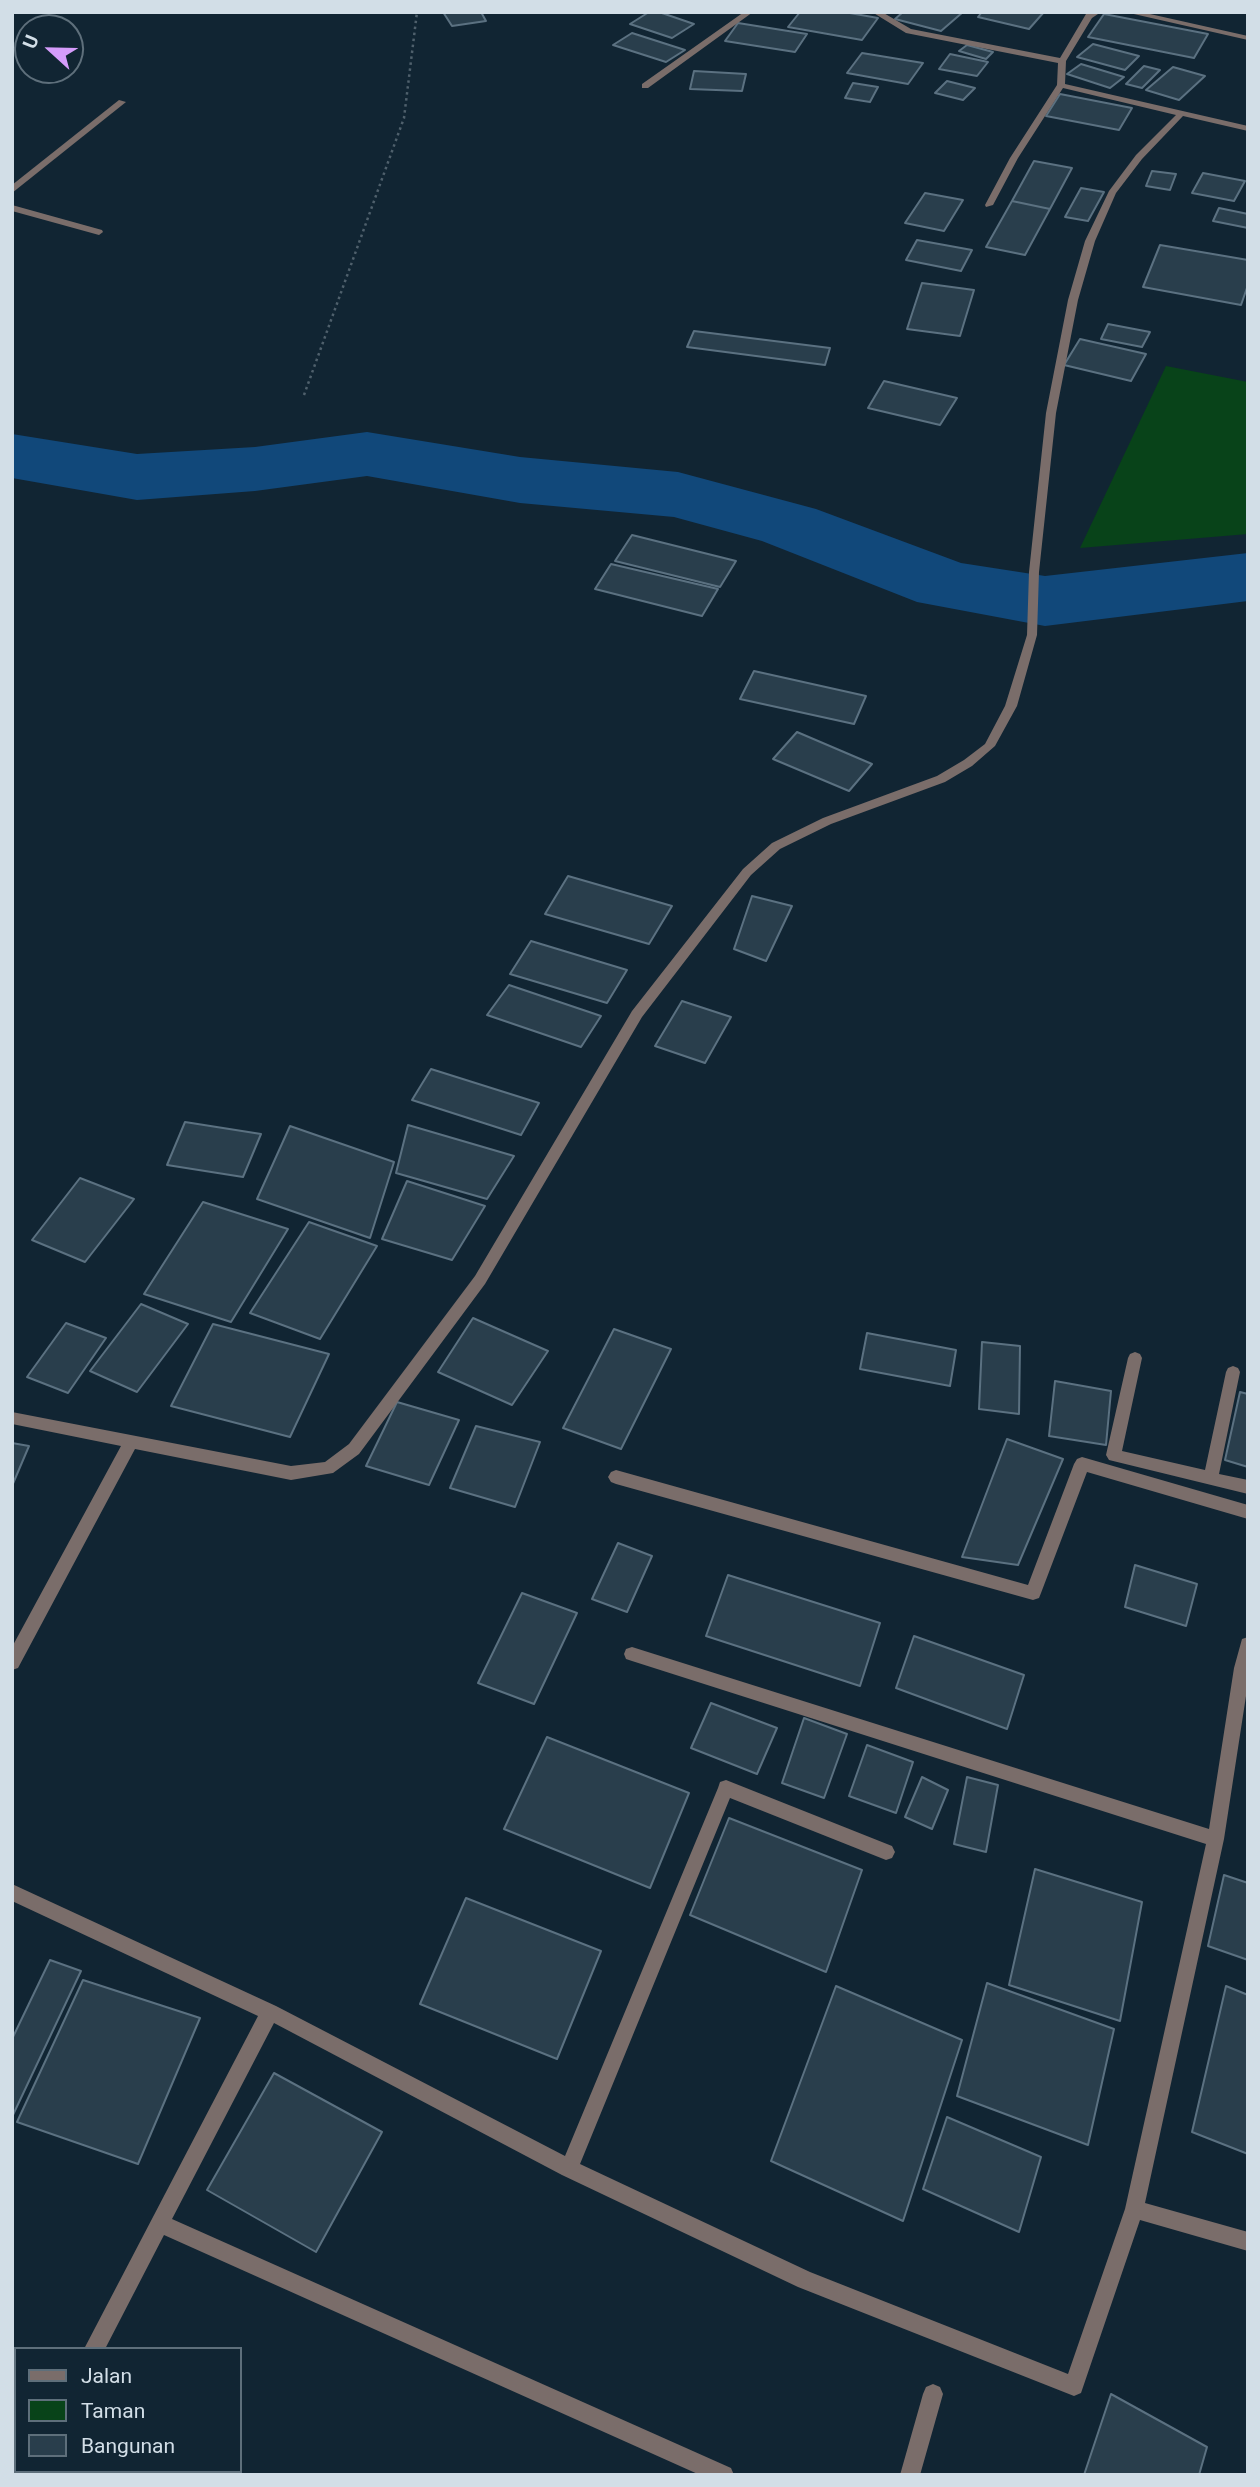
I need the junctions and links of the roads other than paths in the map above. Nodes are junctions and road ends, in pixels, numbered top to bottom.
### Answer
1 (749, 12) edge
2 (876, 12) edge
3 (1097, 12) edge
4 (1129, 12) edge
5 (1248, 38) edge
6 (1062, 61) junction
7 (1061, 85) junction
8 (645, 86) dead end
9 (122, 102) dead end
10 (1183, 112) junction
11 (1248, 129) edge
12 (12, 190) edge
13 (989, 205) dead end
14 (12, 208) edge
15 (99, 232) dead end
16 (1135, 1358) dead end
17 (1233, 1372) dead end
18 (12, 1418) edge
19 (131, 1442) junction
20 (616, 1477) dead end
21 (1211, 1478) junction
22 (1248, 1487) edge
23 (1248, 1511) edge
24 (1248, 1644) edge
25 (632, 1654) dead end
26 (12, 1663) edge
27 (1216, 1839) junction
28 (886, 1852) dead end
29 (12, 1892) edge
30 (270, 2012) junction
31 (569, 2168) junction
32 (1134, 2208) junction
33 (161, 2224) junction
34 (1248, 2242) edge
35 (95, 2347) edge
36 (933, 2394) dead end
37 (724, 2475) edge
38 (910, 2475) edge

1 - 8 street
2 - 6 street
3 - 6 street
4 - 5 street
6 - 7 street
7 - 10 street
7 - 13 street
9 - 12 street
10 - 11 street
10 - 19 street
14 - 15 street
16 - 21 street
17 - 21 street
18 - 19 street
19 - 26 street
20 - 23 street
21 - 22 street
24 - 27 street
25 - 27 street
27 - 32 street
28 - 31 street
29 - 30 street
30 - 31 street
30 - 33 street
31 - 32 street
32 - 34 street
33 - 35 street
33 - 37 street
36 - 38 street

